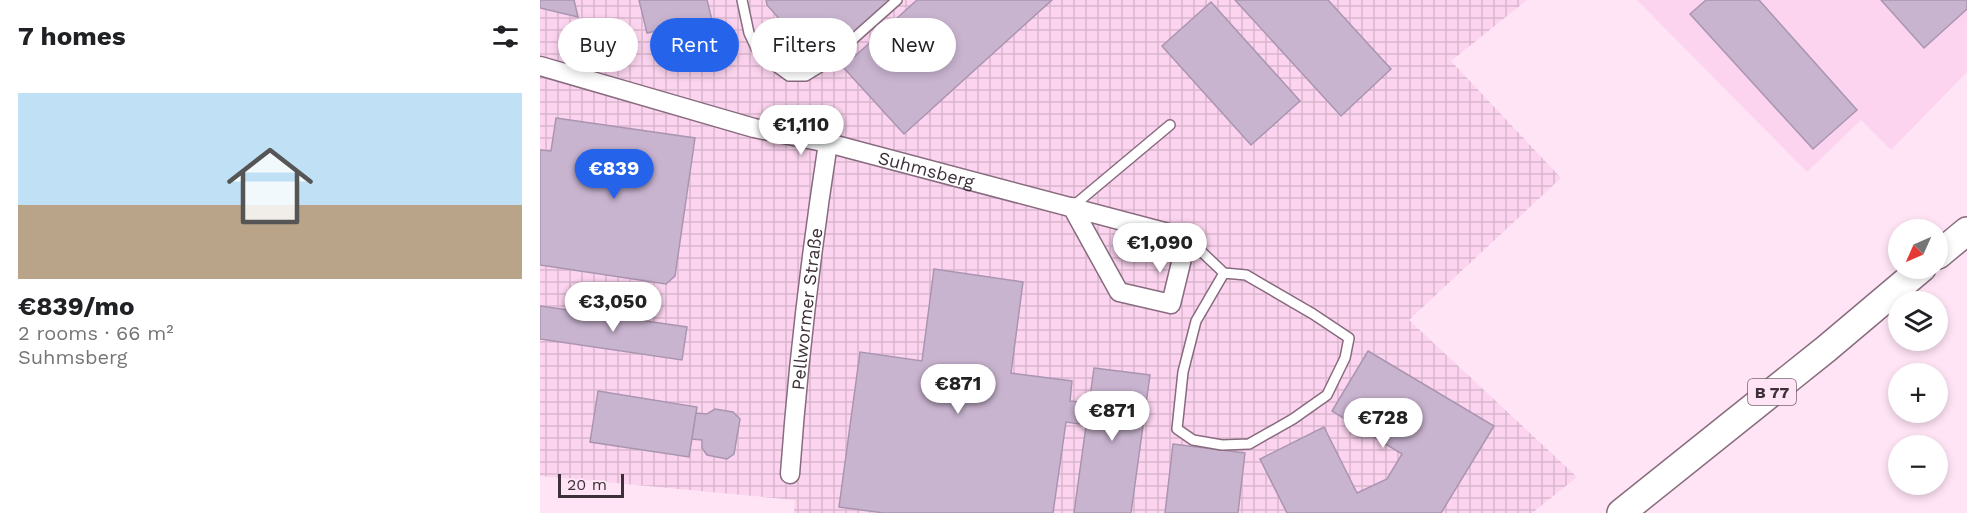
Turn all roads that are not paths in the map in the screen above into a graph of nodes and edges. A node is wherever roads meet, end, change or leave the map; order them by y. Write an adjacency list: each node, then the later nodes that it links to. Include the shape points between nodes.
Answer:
1 (742, 0): 2 (lane, via 756,48 789,76 806,76 824,65)
2 (897, 0)
3 (540, 66): 5 (street, Suhmsberg, via 754,128)
4 (1170, 125): 6 (lane)
5 (828, 143): 6 (street, Suhmsberg); 12 (street, Pellwormer Straße, via 816,220)
6 (1072, 207): 8 (street, Suhmsberg); 8 (street, via 1119,292 1171,304)
7 (1967, 231): 9 (main road)
8 (1187, 238): 10 (lane)
9 (1948, 247)
10 (1224, 273): 10 (lane, via 1196,321 1177,429 1193,440 1249,444 1327,395 1345,358 1349,338 1246,275)
11 (1909, 279): 13 (main road, B 77)
12 (790, 474)
13 (1621, 513)

